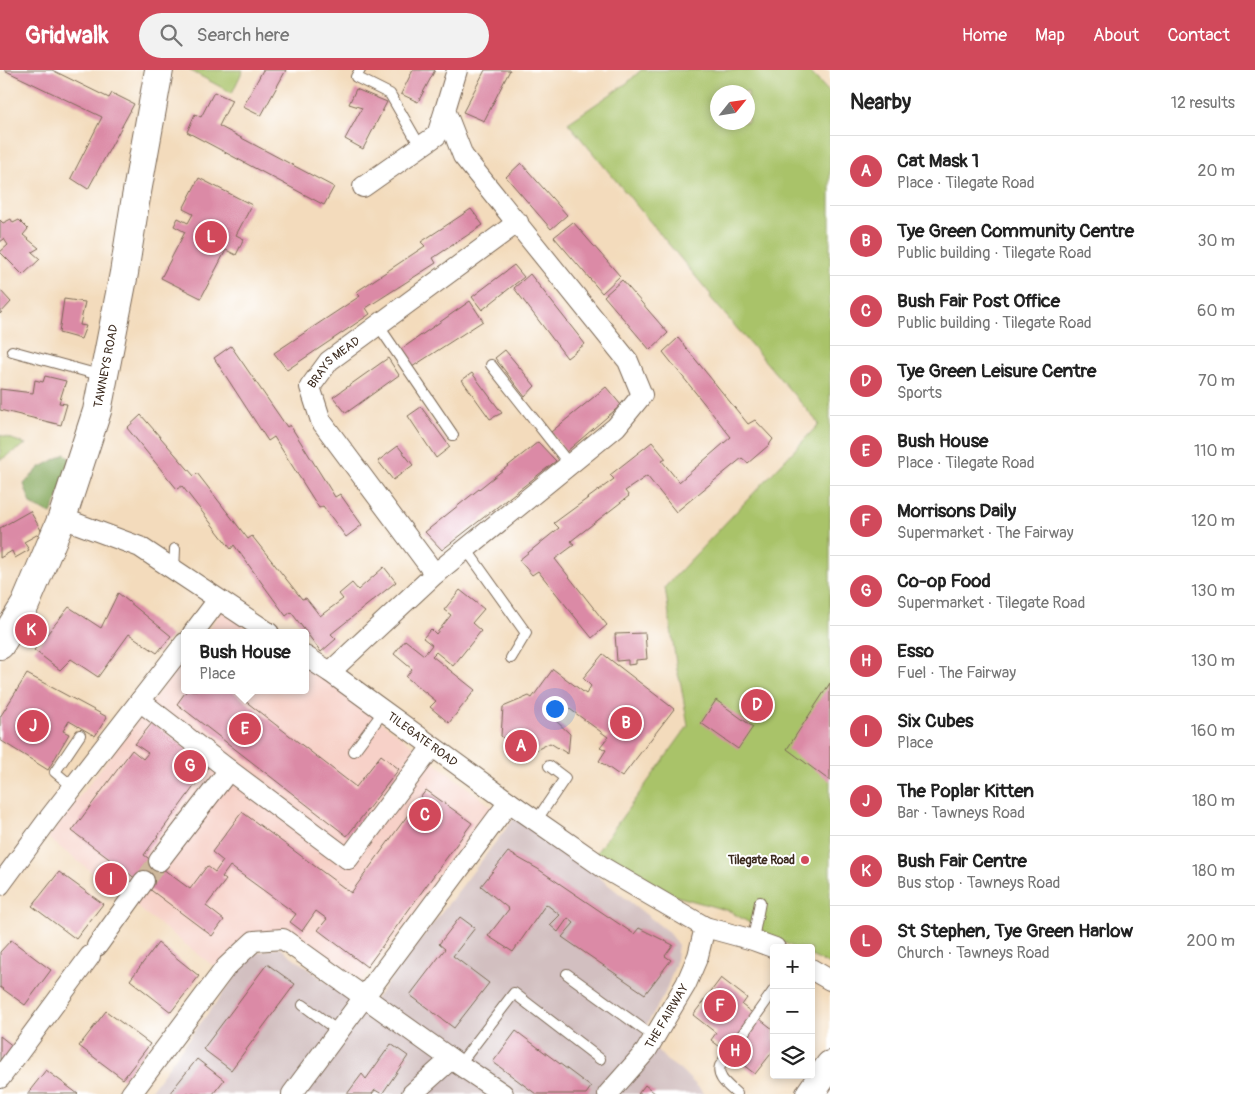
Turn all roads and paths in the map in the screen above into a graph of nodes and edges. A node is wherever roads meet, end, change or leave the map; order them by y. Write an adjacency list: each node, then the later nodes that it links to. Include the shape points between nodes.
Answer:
1 (159, 70): 11 (street, TAWNEYS ROAD)
2 (360, 70): 5 (lane, via 356,77 390,94)
3 (457, 70): 4 (street)
4 (445, 110): 5 (street, via 437,135); 7 (street, via 463,156)
5 (420, 146): 6 (street)
6 (362, 186)
7 (518, 222): 8 (street, BRAYS MEAD); 13 (street, via 628,361 642,395 616,428)
8 (378, 325): 12 (lane); 18 (street, BRAYS MEAD, via 329,361 310,387 321,421)
9 (12, 351): 11 (lane)
10 (491, 365): 13 (lane)
11 (104, 376): 14 (street, TAWNEYS ROAD)
12 (453, 435)
13 (570, 465): 16 (street)
14 (62, 518): 17 (street, via 140,547); 22 (street, TAWNEYS ROAD, via 24,604)
15 (175, 549): 17 (lane)
16 (466, 549): 18 (street); 24 (lane, via 526,633)
17 (174, 570): 19 (street)
18 (435, 574): 26 (street)
19 (218, 600): 20 (street); 21 (street)
20 (196, 629)
21 (263, 629)
22 (0, 645)
23 (181, 648): 27 (street)
24 (511, 658)
25 (309, 659): 26 (street, TILEGATE ROAD)
26 (330, 672): 28 (street, TILEGATE ROAD)
27 (140, 701): 33 (street); 34 (street)
28 (383, 712): 30 (street, TILEGATE ROAD); 31 (lane)
29 (80, 735): 34 (lane, via 55,772)
30 (432, 747): 33 (street, via 348,859); 35 (street, TILEGATE ROAD)
31 (354, 751)
32 (549, 766): 36 (lane, via 565,778)
33 (229, 770): 37 (street)
34 (74, 787): 39 (street, via 39,821)
35 (509, 802): 36 (street, TILEGATE ROAD); 48 (street)
36 (536, 821): 41 (street, TILEGATE ROAD, via 604,868)
37 (159, 861)
38 (144, 881): 55 (street)
39 (0, 885)
40 (760, 902): 42 (lane)
41 (705, 927): 42 (street, TILEGATE ROAD); 51 (street, THE FAIRWAY, via 698,956 686,984)
42 (753, 939): 43 (street, TILEGATE ROAD)
43 (770, 946)
44 (815, 971): 46 (street)
45 (567, 974): 51 (lane)
46 (830, 980)
47 (770, 996): 61 (lane, via 720,1066 721,1078)
48 (364, 997): 50 (street); 53 (street); 56 (street, via 282,939 254,941 226,967)
49 (302, 1005): 50 (lane)
50 (338, 1032): 57 (street)
51 (654, 1037): 60 (street, THE FAIRWAY, via 646,1051)
52 (600, 1059): 53 (lane, via 514,993)
53 (455, 1062): 58 (street); 59 (street)
54 (830, 1065): 62 (street)
55 (0, 1078)
56 (131, 1094)
57 (292, 1094)
58 (412, 1094)
59 (503, 1094)
60 (608, 1094)
61 (737, 1094)
62 (810, 1094)

